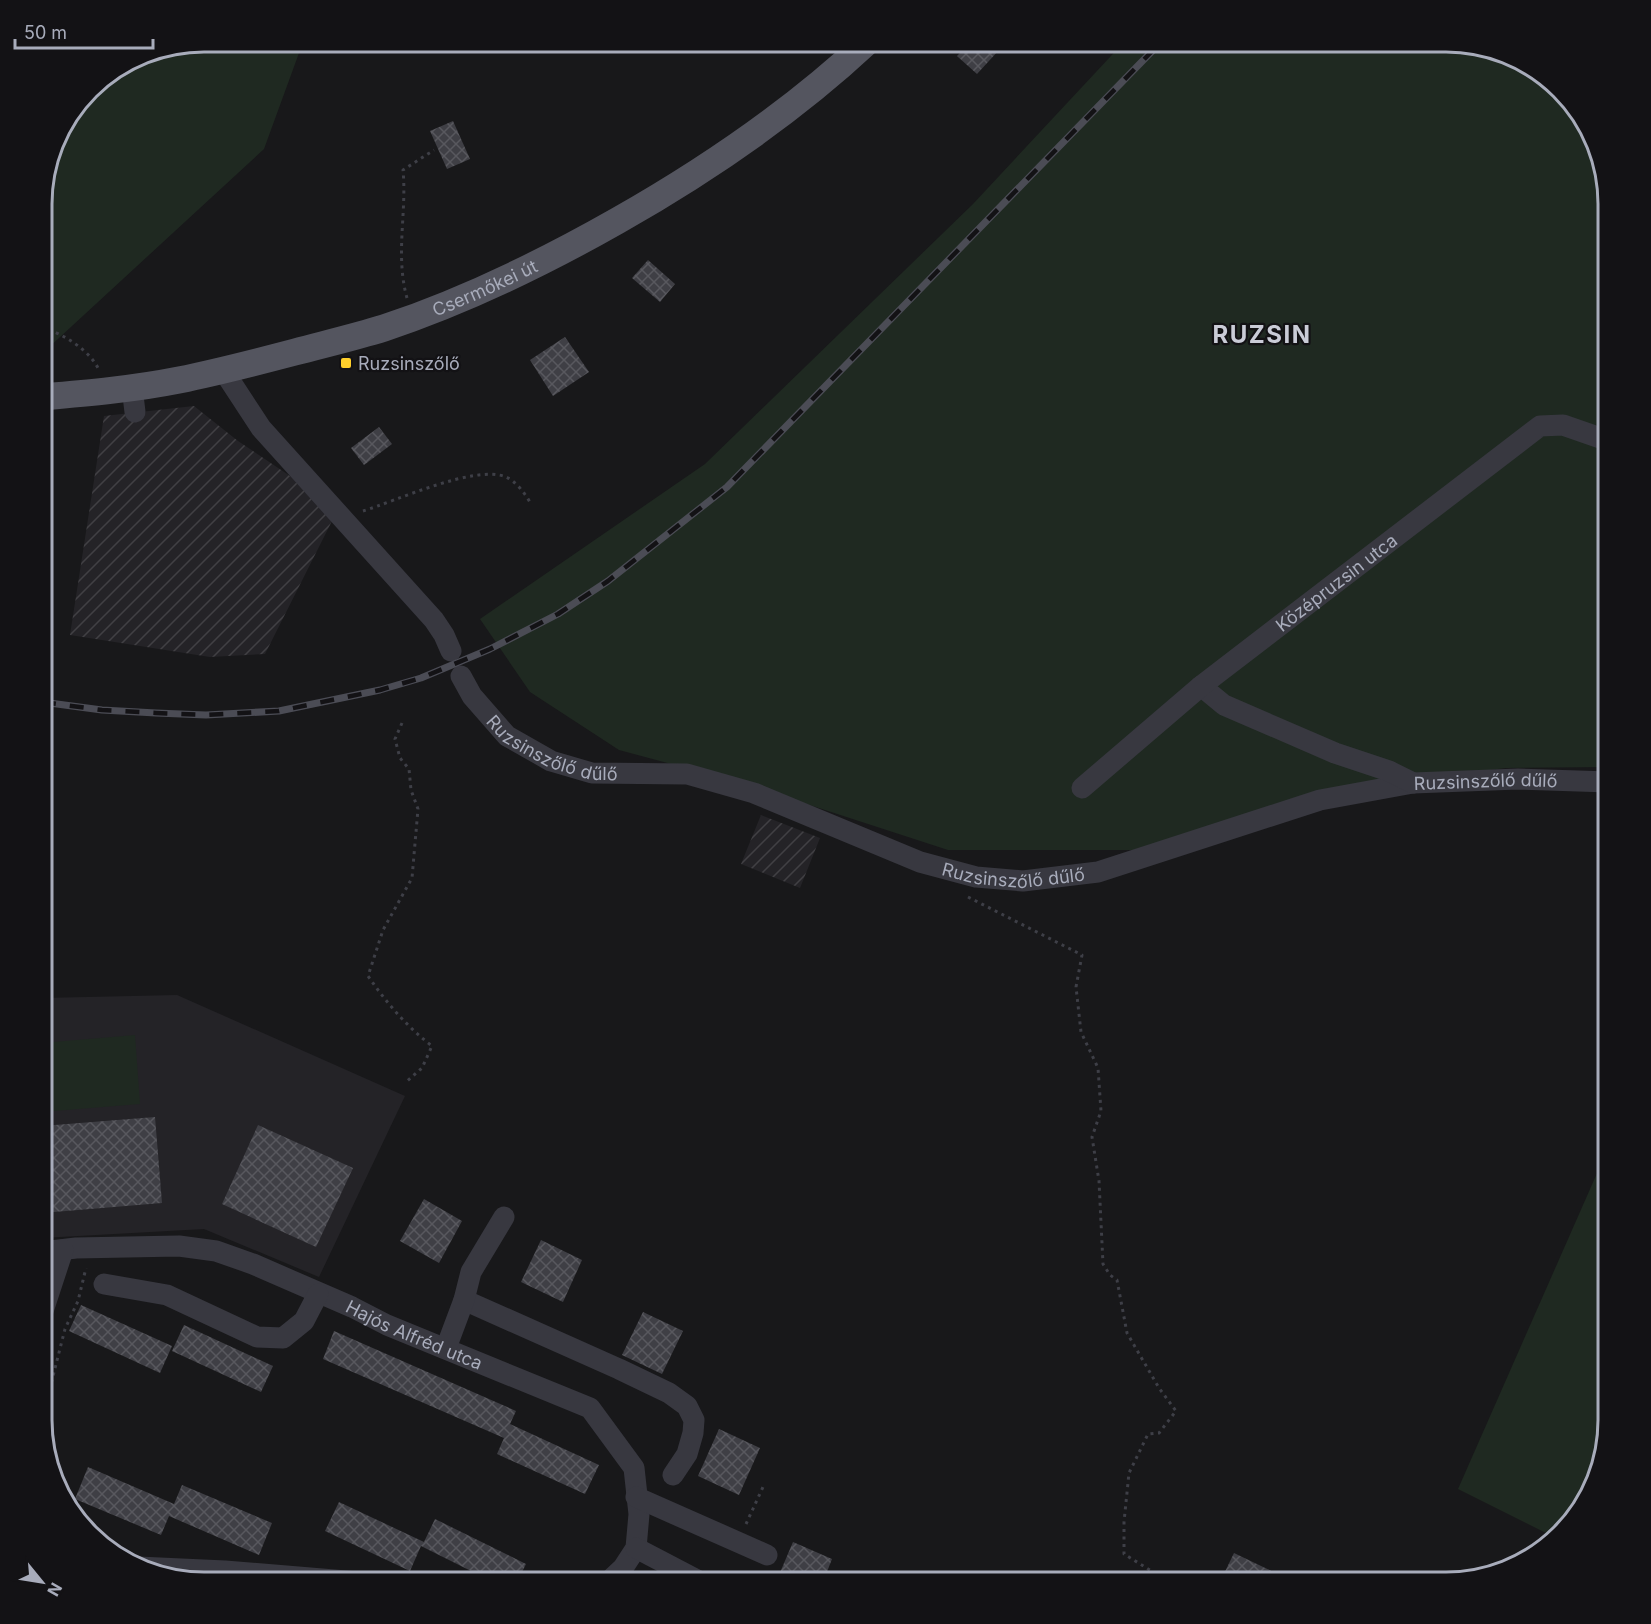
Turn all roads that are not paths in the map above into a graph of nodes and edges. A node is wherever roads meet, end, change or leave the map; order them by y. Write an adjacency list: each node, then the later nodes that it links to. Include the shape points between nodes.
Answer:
1 (856, 53): 2 (main road, Csermőkei út, via 764,128 682,184 577,244 412,318)
2 (223, 370): 3 (main road, Csermőkei út, via 126,397); 5 (street, via 261,428 435,620)
3 (53, 397)
4 (1598, 437): 7 (street, Középruzsin utca, via 1563,425 1540,426)
5 (451, 651)
6 (461, 676): 9 (street, Ruzsinszőlő dűlő, via 472,696 507,736 551,761 592,773 687,774 754,793 921,862 976,877 1023,881 1098,873 1320,800)
7 (1201, 686): 9 (street, via 1224,705); 10 (street, Középruzsin utca)
8 (1598, 782): 9 (street, Ruzsinszőlő dűlő, via 1518,779)
9 (1413, 783)
10 (1082, 788)
11 (504, 1218): 15 (street, via 471,1272)
12 (52, 1251): 14 (street, Hajós Alfréd utca, via 179,1246 216,1251)
13 (105, 1284): 14 (street, via 167,1295 256,1337 283,1338 304,1321)
14 (318, 1294): 16 (street, Hajós Alfréd utca)
15 (464, 1300): 16 (street); 17 (street, via 619,1369 687,1406 694,1420 693,1433 687,1454)
16 (446, 1348): 18 (street, Hajós Alfréd utca, via 590,1408 634,1468)
17 (673, 1475)
18 (636, 1497): 19 (street, Hajós Alfréd utca); 20 (street)
19 (636, 1548): 23 (street); 24 (street)
20 (767, 1555)
21 (174, 1569): 22 (street)
22 (237, 1572)
23 (619, 1572)
24 (681, 1572)

